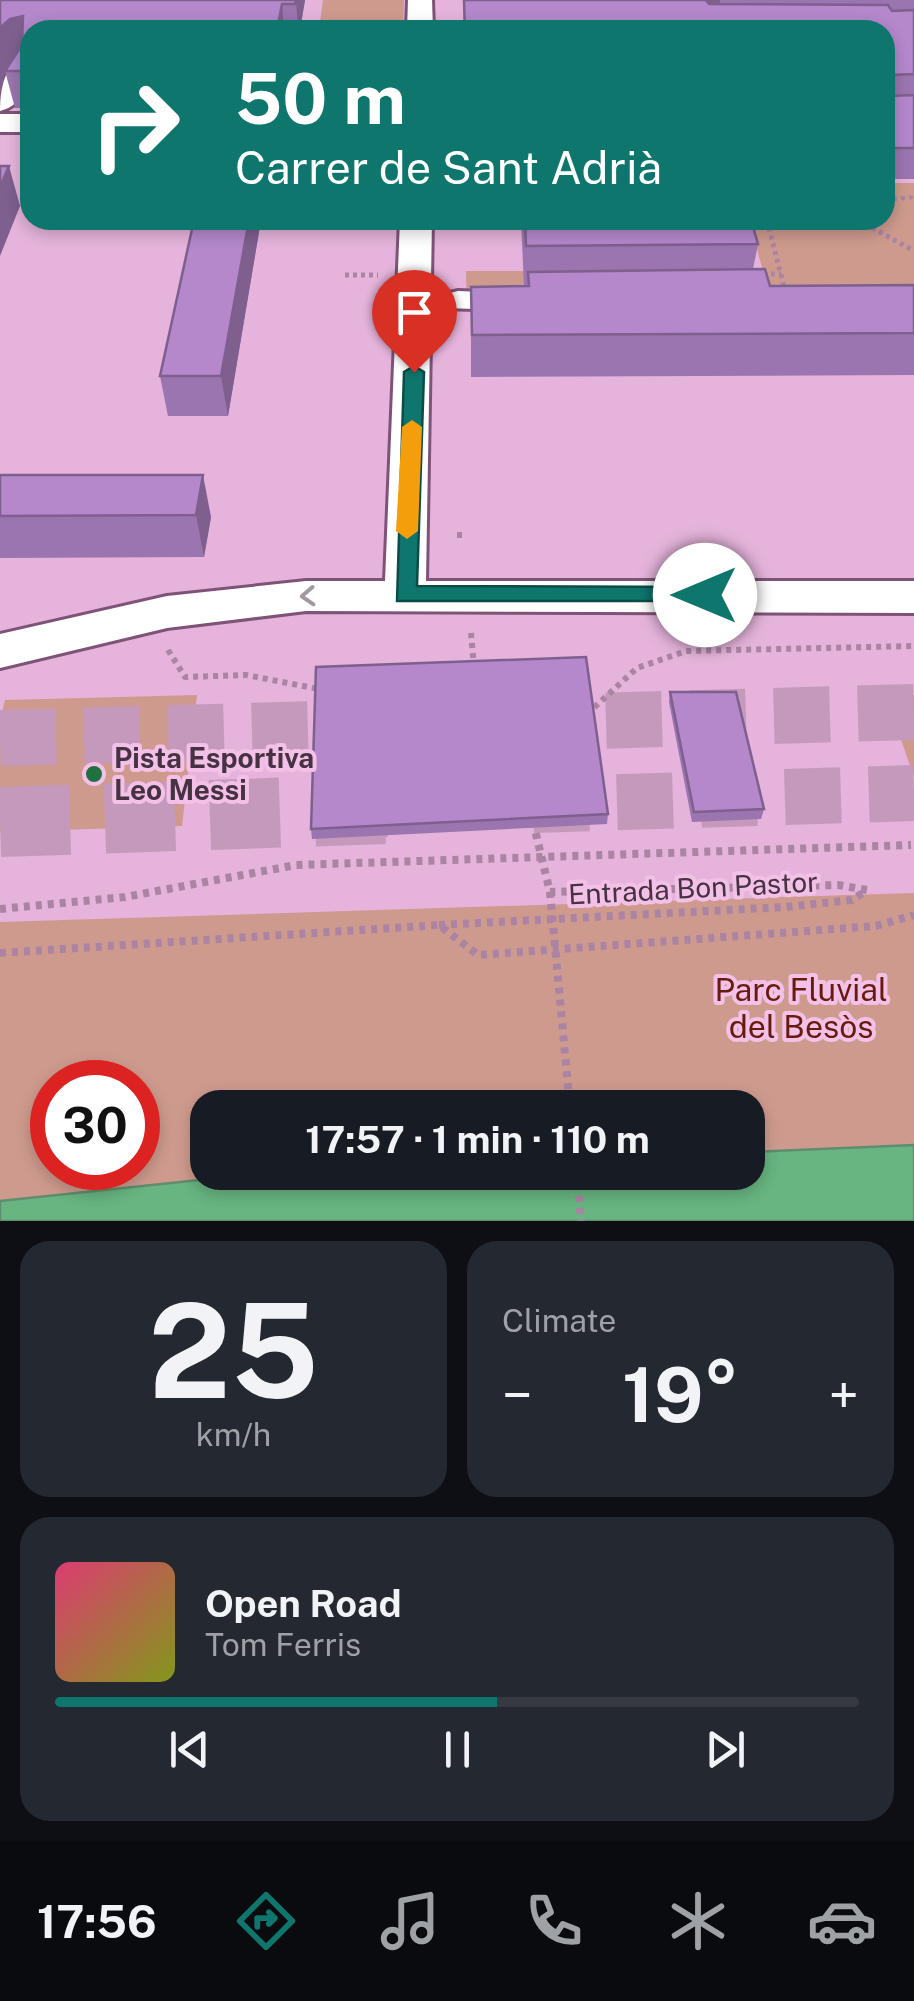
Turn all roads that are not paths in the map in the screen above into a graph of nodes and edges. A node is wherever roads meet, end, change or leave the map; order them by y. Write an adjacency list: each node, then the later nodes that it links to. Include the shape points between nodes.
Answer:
1 (20, 77): 2 (street)
2 (0, 104)
3 (416, 230): 6 (street)
4 (558, 300): 5 (street)
5 (458, 301)
6 (405, 595): 7 (street); 8 (street, one-way to 8, via 306,596 167,612)
7 (914, 597)
8 (0, 651)

